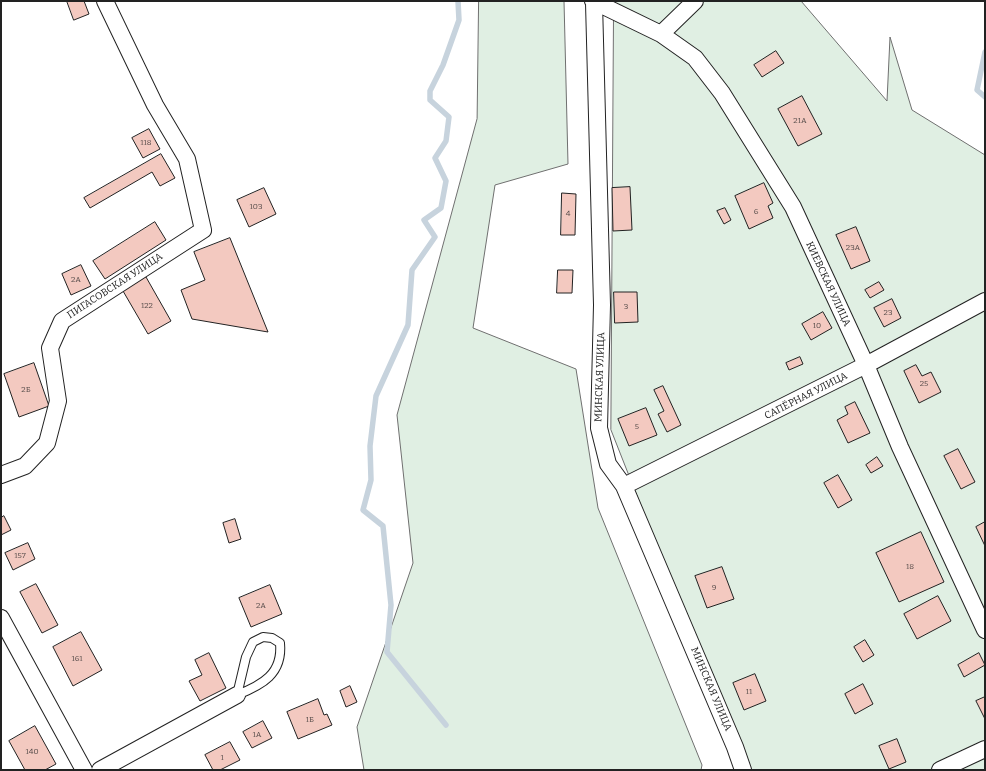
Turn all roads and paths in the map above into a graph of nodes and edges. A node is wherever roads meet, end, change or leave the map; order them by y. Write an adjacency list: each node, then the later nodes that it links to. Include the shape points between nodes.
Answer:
1 (105, 1): 7 (street, ПИГАСОВСКАЯ УЛИЦА, via 155,105 187,159 202,230 62,321 50,348 58,401 47,443 24,466)
2 (695, 1): 4 (street)
3 (594, 2): 4 (street, КИЕВСКАЯ УЛИЦА); 8 (street, МИНСКАЯ УЛИЦА, via 602,305 599,428 608,464)
4 (661, 34): 6 (street, КИЕВСКАЯ УЛИЦА, via 695,58 722,93 793,207)
5 (985, 301): 6 (street, САПЁРНАЯ УЛИЦА)
6 (866, 365): 8 (street, САПЁРНАЯ УЛИЦА); 10 (street, КИЕВСКАЯ УЛИЦА, via 900,447)
7 (1, 475)
8 (624, 486): 15 (street, МИНСКАЯ УЛИЦА)
9 (1, 618): 13 (street)
10 (985, 630)
11 (237, 695): 11 (lane, via 240,675 253,642 263,637 272,638 280,643 281,655 273,674 260,686); 14 (street)
12 (985, 749): 16 (street)
13 (84, 770)
14 (100, 770)
15 (743, 770)
16 (940, 770)

